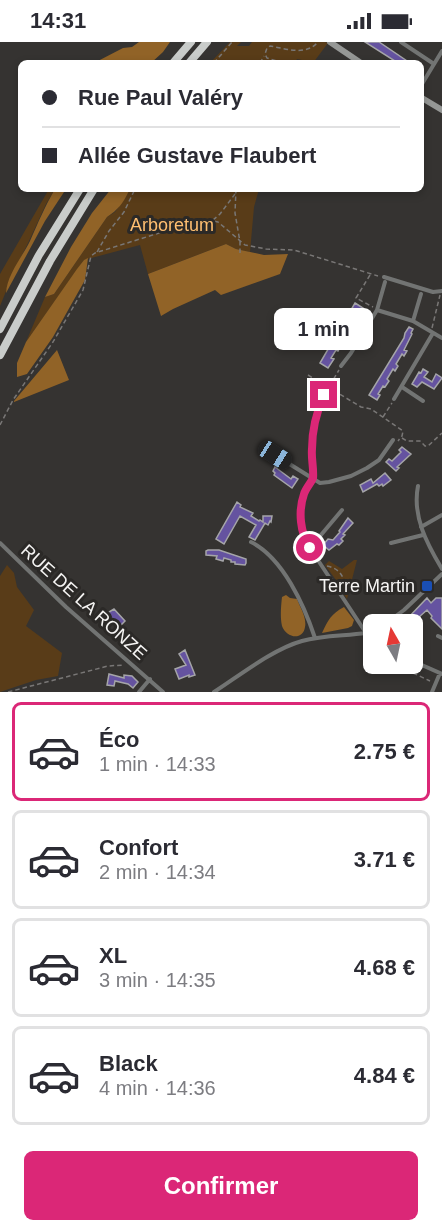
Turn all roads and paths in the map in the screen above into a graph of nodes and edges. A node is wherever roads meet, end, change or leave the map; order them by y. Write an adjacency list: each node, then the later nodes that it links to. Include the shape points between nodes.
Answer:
1 (191, 42): 11 (highway)
2 (207, 42): 12 (highway)
3 (232, 42): 13 (path)
4 (268, 42): 8 (path)
5 (318, 42): 8 (path, via 301,51)
6 (330, 42): 16 (street)
7 (401, 42): 17 (street)
8 (270, 46): 10 (path)
9 (442, 51): 17 (street)
10 (265, 54): 14 (path); 15 (path)
11 (176, 60)
12 (192, 60)
13 (217, 60)
14 (262, 60)
15 (273, 60)
16 (357, 60)
17 (434, 64): 18 (street)
18 (424, 81)
19 (424, 99): 20 (street)
20 (442, 110)
21 (78, 192): 36 (highway)
22 (92, 192): 39 (highway)
23 (134, 192): 28 (path)
24 (235, 192): 26 (path)
25 (236, 192): 27 (path)
26 (213, 220): 27 (path); 48 (path, via 91,256 83,290)
27 (240, 242): 29 (path); 30 (path, via 266,249 294,249)
28 (96, 253)
29 (240, 254)
30 (370, 274): 31 (path); 34 (path, via 356,298)
31 (384, 279): 32 (street); 34 (street)
32 (441, 291): 37 (path)
33 (422, 294): 35 (street)
34 (377, 310): 35 (street); 40 (street)
35 (413, 321): 37 (street)
36 (0, 329)
37 (432, 332): 38 (street); 43 (street)
38 (442, 338)
39 (0, 355)
40 (341, 366): 42 (path)
41 (309, 375): 42 (path)
42 (329, 387): 44 (path); 47 (path)
43 (402, 387): 45 (street); 46 (street)
44 (324, 395): 53 (street, via 313,427)
45 (394, 399): 47 (path)
46 (423, 400)
47 (383, 417): 50 (path, via 403,431)
48 (0, 425)
49 (442, 432): 50 (path, via 428,446)
50 (401, 437): 51 (path)
51 (393, 440): 53 (street, via 379,460 351,476 320,483)
52 (275, 455): 53 (street)
53 (313, 479): 62 (street, via 304,491 301,522)
54 (418, 486): 57 (street)
55 (342, 510): 62 (street)
56 (442, 514): 57 (street)
57 (421, 527): 58 (street)
58 (423, 535): 61 (street); 64 (street)
59 (251, 542): 70 (street, via 263,548 297,592)
60 (0, 543): 71 (street, RUE DE LA RONZE)
61 (391, 543)
62 (310, 548): 63 (street)
63 (322, 566): 66 (street); 66 (path, via 340,572 346,585)
64 (442, 569)
65 (442, 574): 67 (street)
66 (344, 600): 68 (street)
67 (399, 614)
68 (363, 630)
69 (363, 633): 70 (street)
70 (315, 638): 80 (street, via 272,655)
71 (131, 664): 75 (street, RUE DE LA RONZE); 77 (path, via 108,666)
72 (423, 666): 74 (street)
73 (415, 674): 76 (path)
74 (441, 674): 76 (street)
75 (150, 679): 78 (street, RUE DE LA RONZE); 79 (street, RUE DE LA RONZE)
76 (435, 684): 81 (street)
77 (8, 692)
78 (139, 692)
79 (164, 692)
80 (214, 692)
81 (432, 692)

